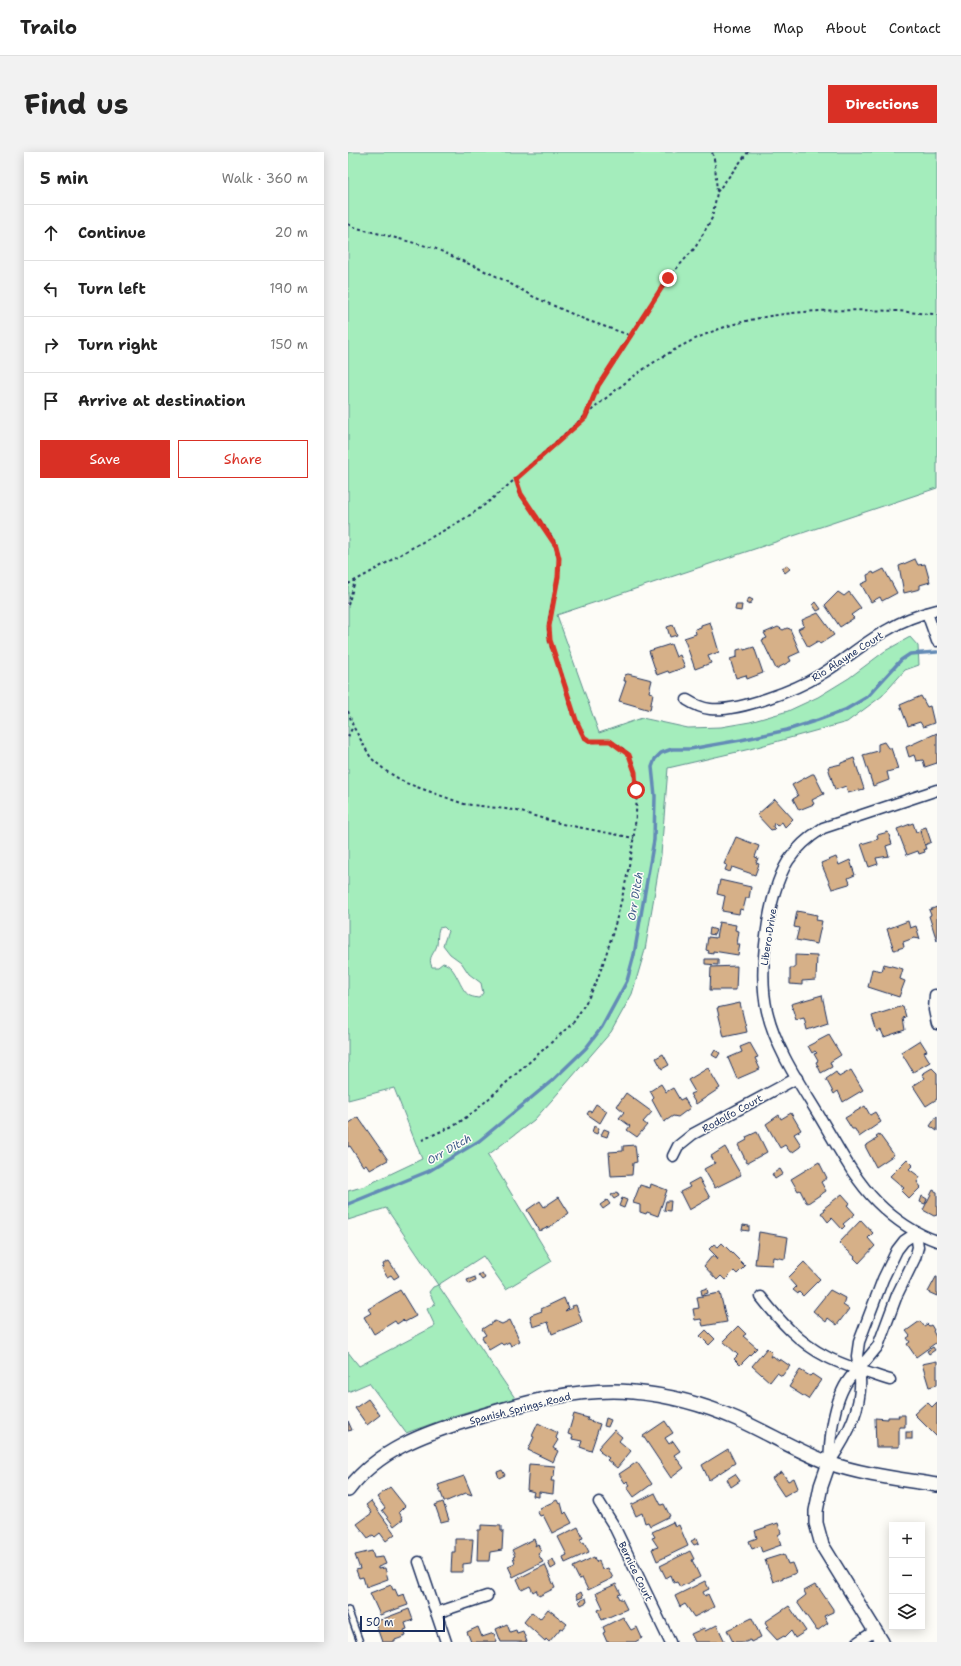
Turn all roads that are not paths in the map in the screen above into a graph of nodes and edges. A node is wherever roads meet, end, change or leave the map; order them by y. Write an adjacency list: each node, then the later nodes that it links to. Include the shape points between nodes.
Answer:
1 (932, 611): 2 (street); 3 (street, Rio Alayne Court, via 890,628 820,675 778,694 721,709 698,707)
2 (937, 641)
3 (687, 700)
4 (937, 790): 7 (street, Libero Drive, via 823,828 798,848 781,875 766,936 764,992 779,1047)
5 (935, 995): 6 (street, via 934,1010)
6 (937, 1024)
7 (797, 1078): 8 (street, Rodolfo Court, via 694,1134 678,1146); 9 (street, Libero Drive, via 866,1190)
8 (673, 1156)
9 (916, 1233): 10 (street, Libero Drive); 12 (street, via 918,1247 915,1258 897,1295 878,1346); 12 (street, via 904,1241 897,1250 881,1286 859,1342 857,1356)
10 (937, 1241)
11 (761, 1297): 12 (street, via 801,1340 826,1356)
12 (860, 1369): 13 (street); 14 (street, via 861,1394 848,1433); 14 (street, via 850,1376 842,1392 832,1424)
13 (890, 1380)
14 (829, 1463): 15 (street, Spanish Springs Road, via 853,1470); 16 (street, Spanish Springs Road, via 726,1414 651,1394 597,1392 518,1406 460,1422 423,1436 378,1459); 22 (street, via 818,1500 818,1534 830,1561)
15 (937, 1485)
16 (348, 1490)
17 (599, 1502): 25 (street, Bernice Court, via 614,1526)
18 (419, 1562): 21 (street)
19 (486, 1596): 21 (street)
20 (348, 1609): 23 (lane)
21 (436, 1613): 24 (street)
22 (878, 1637): 26 (street)
23 (360, 1642)
24 (446, 1642)
25 (670, 1642)
26 (858, 1642)

